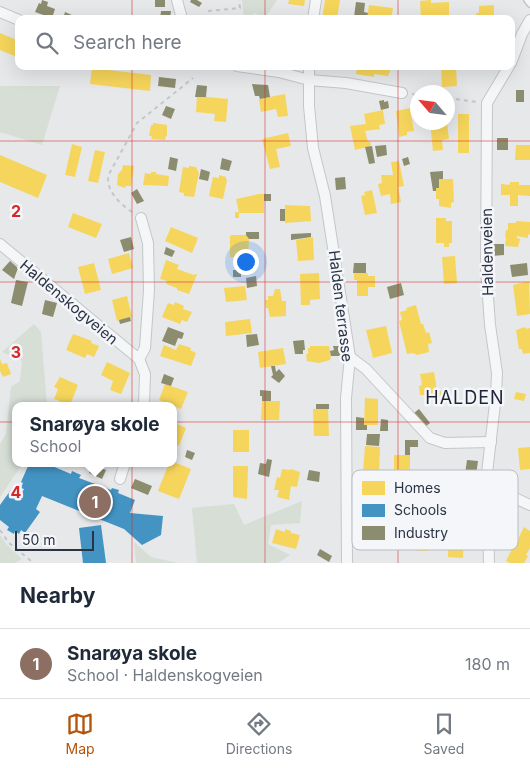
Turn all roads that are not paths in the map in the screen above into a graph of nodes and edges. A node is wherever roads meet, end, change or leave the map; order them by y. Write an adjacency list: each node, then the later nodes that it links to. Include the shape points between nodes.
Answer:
1 (177, 0): 6 (street)
2 (316, 0): 7 (street)
3 (527, 0): 4 (lane)
4 (530, 4)
5 (0, 12): 8 (street)
6 (181, 15)
7 (314, 15)
8 (15, 18)
9 (530, 20): 10 (street)
10 (515, 52)
11 (266, 70): 14 (street)
12 (309, 70): 14 (street, Halden terrasse)
13 (507, 70): 21 (street, Haldenveien, via 487,103 486,268 497,373)
14 (309, 80): 15 (street); 18 (street, Halden terrasse, via 313,148 325,196)
15 (402, 93)
16 (141, 218): 19 (street, via 148,243 149,290 146,348)
17 (0, 244): 19 (street, Haldenskogveien)
18 (350, 357): 21 (street, via 366,369 430,438 445,442); 28 (street, Halden terrasse, via 346,398)
19 (139, 359): 20 (street, via 146,374)
20 (144, 402)
21 (491, 442): 23 (street, Haldenveien)
22 (124, 467): 24 (street)
23 (488, 470)
24 (120, 478)
25 (518, 499): 26 (street)
26 (530, 505)
27 (488, 550): 29 (street, Haldenveien)
28 (347, 563)
29 (488, 563)

